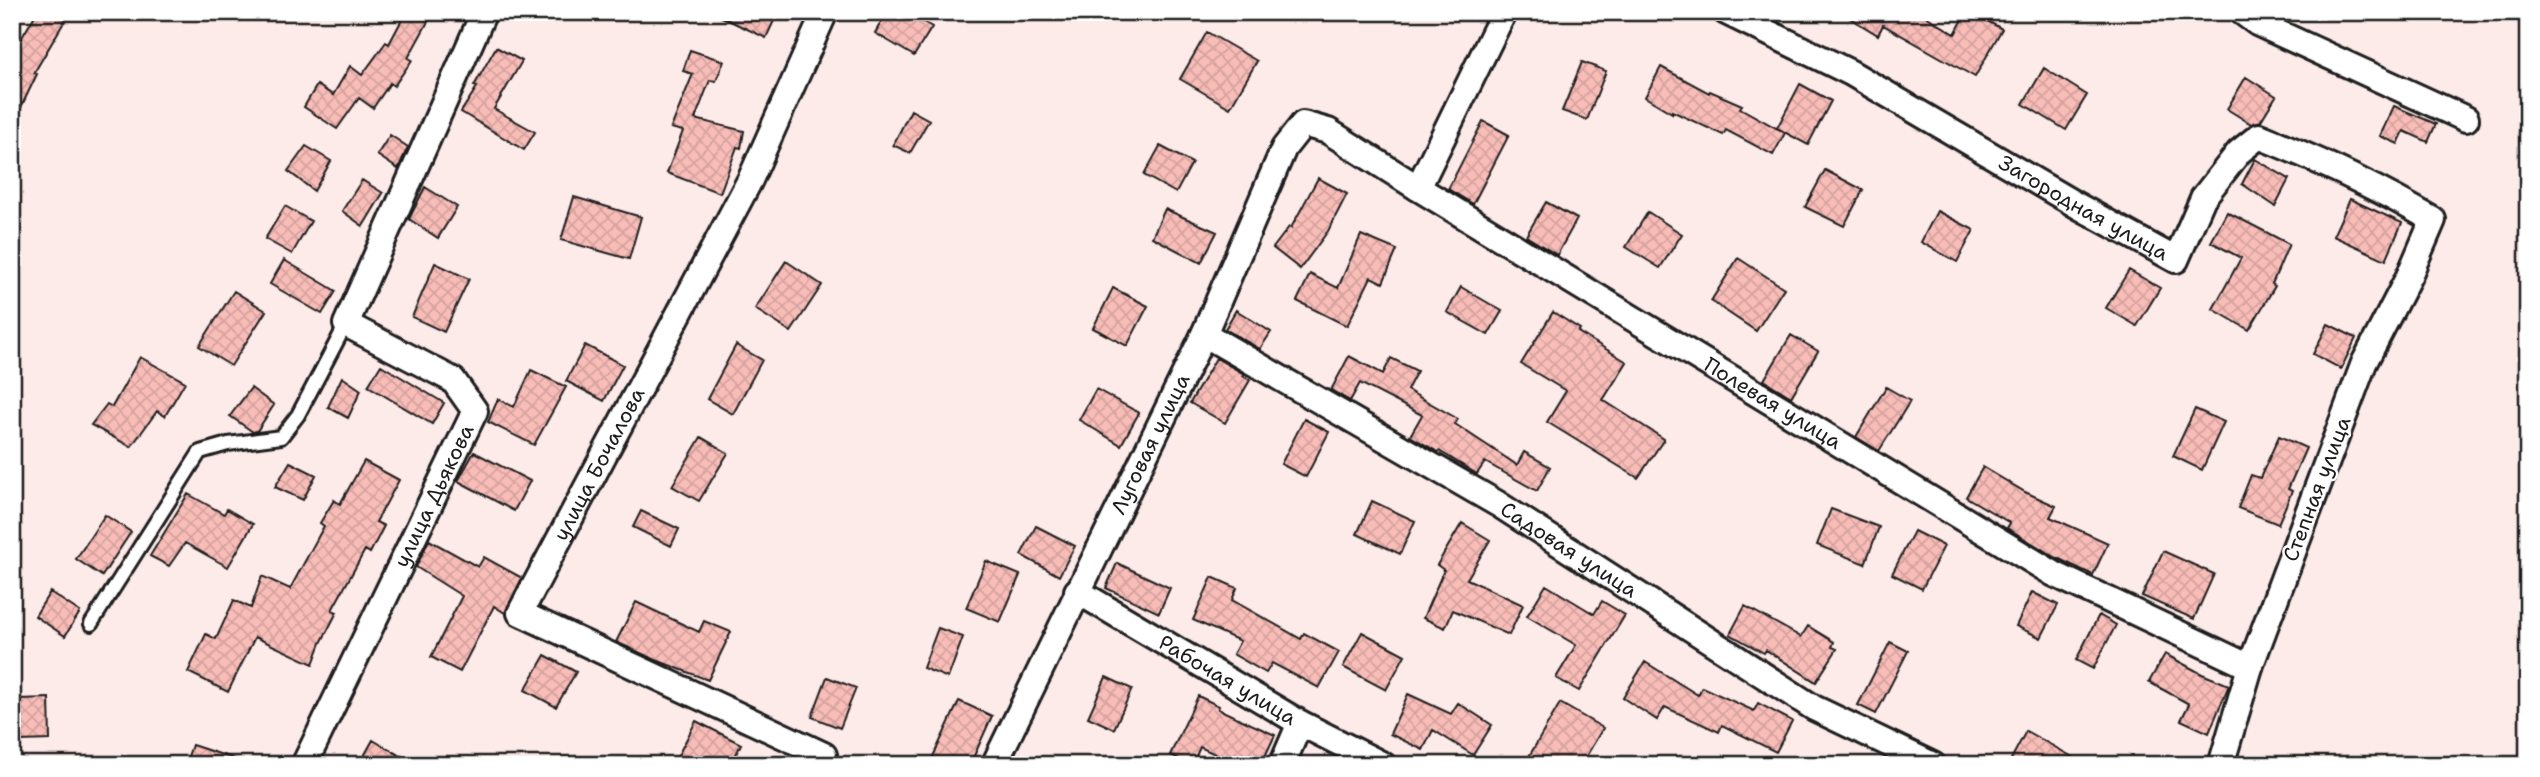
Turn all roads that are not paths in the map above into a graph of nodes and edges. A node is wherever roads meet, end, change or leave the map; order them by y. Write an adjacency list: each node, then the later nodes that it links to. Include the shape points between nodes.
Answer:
1 (484, 12): 10 (street)
2 (825, 12): 16 (street, улица Бочалова, via 750,180 520,613)
3 (1504, 12): 8 (street)
4 (1726, 12): 9 (street, Загородная улица, via 1850,73 2176,260 2203,198 2239,152 2259,136 2324,163)
5 (2242, 12): 6 (street)
6 (2466, 119)
7 (1303, 124): 8 (street, Полевая улица, via 1328,131); 11 (street, Луговая улица, via 1284,148)
8 (1418, 188): 14 (street, Полевая улица, via 2054,574)
9 (2433, 220): 14 (street, Степная улица, via 2364,363)
10 (346, 324): 13 (lane, via 298,415 281,437 200,452); 17 (street, улица Дьякова, via 453,380 475,411)
11 (1204, 334): 12 (street, Луговая улица); 21 (street, Садовая улица, via 1498,504 1814,708)
12 (1077, 591): 15 (street, Рабочая улица); 18 (street, Луговая улица)
13 (91, 624)
14 (2250, 667): 22 (street, Степная улица)
15 (1300, 723): 19 (street); 20 (street, Рабочая улица)
16 (824, 755)
17 (304, 765)
18 (994, 765)
19 (1282, 765)
20 (1383, 765)
21 (1933, 765)
22 (2221, 765)

